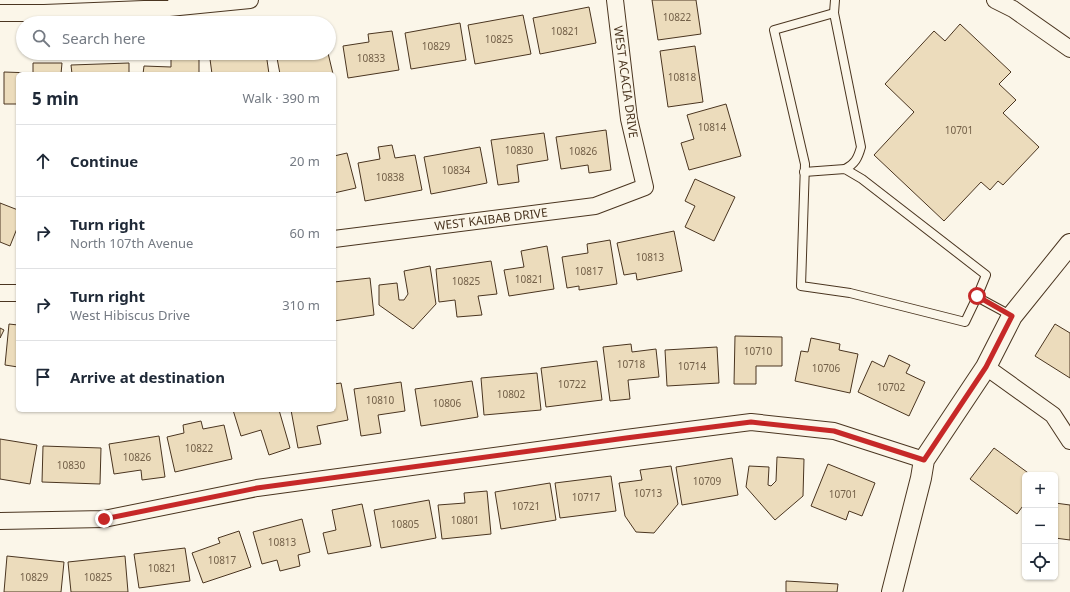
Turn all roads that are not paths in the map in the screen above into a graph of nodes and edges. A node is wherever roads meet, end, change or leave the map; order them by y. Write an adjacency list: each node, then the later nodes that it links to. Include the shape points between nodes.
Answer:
1 (250, 0): 5 (street, via 169,8 44,13)
2 (614, 0): 10 (street, WEST ACACIA DRIVE, via 629,119)
3 (835, 0): 6 (lane)
4 (995, 0): 7 (street, via 1013,9)
5 (0, 12)
6 (834, 12): 8 (lane, via 861,147 858,157); 9 (lane, via 774,30)
7 (1070, 50)
8 (845, 169): 9 (lane); 15 (lane, via 876,188 986,274)
9 (804, 172): 15 (lane, via 801,286 850,293 964,322)
10 (645, 187): 11 (street, WEST KAIBAB DRIVE, via 594,206)
11 (336, 239)
12 (1070, 244): 16 (street)
13 (16, 292): 14 (street)
14 (0, 293)
15 (977, 296): 16 (lane)
16 (1012, 316): 17 (street)
17 (986, 367): 18 (street, via 1053,415); 19 (street)
18 (1070, 441)
19 (924, 460): 20 (street, via 834,431 751,422 257,488 104,519); 21 (street)
20 (0, 521)
21 (892, 592)

